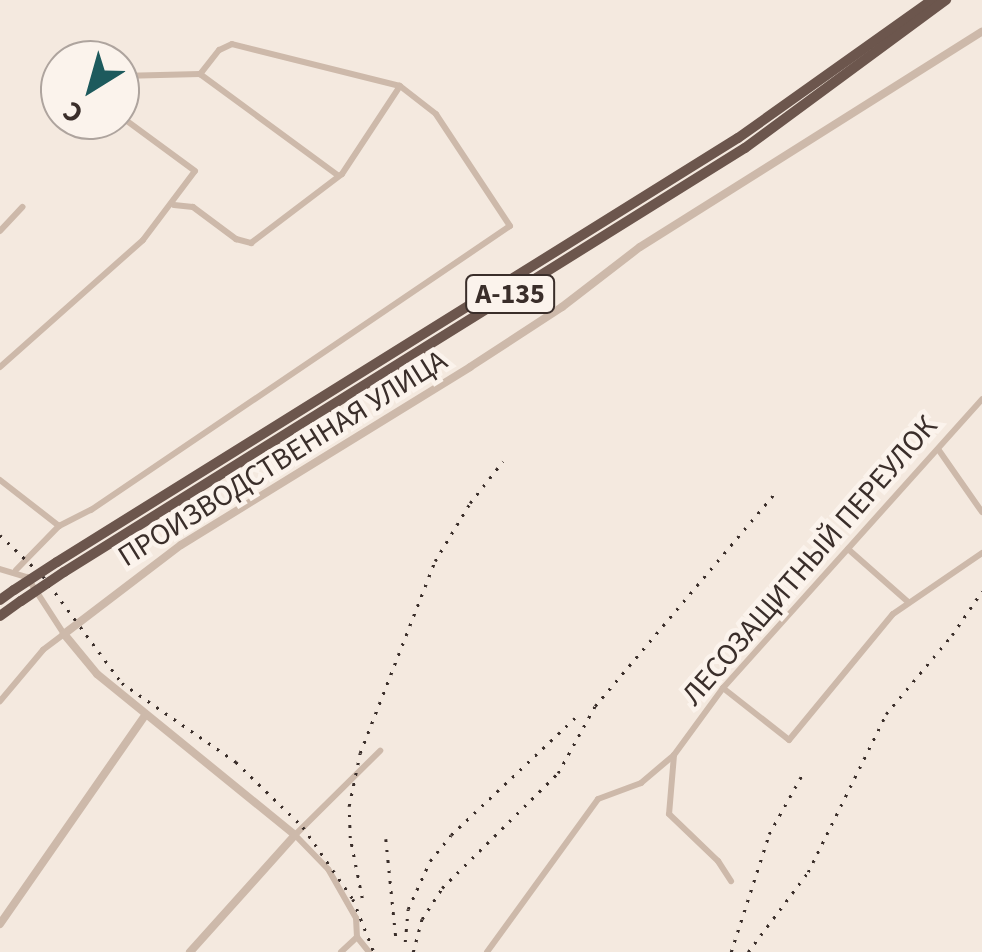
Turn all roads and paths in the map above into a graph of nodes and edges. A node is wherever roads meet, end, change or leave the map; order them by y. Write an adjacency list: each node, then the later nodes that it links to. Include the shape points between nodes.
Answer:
1 (932, 0): 22 (highway, А-135, bridge, via 738,138)
2 (946, 0): 24 (highway, А-135, bridge, via 744,148)
3 (982, 32): 25 (street, ПРОИЗВОДСТВЕННАЯ УЛИЦА, via 640,248 470,367 194,536)
4 (200, 74): 5 (street); 6 (street, via 232,44); 8 (street)
5 (140, 76)
6 (400, 86): 8 (street); 17 (street, via 436,114 510,226)
7 (140, 131): 9 (street, via 195,171)
8 (339, 176): 9 (street, via 251,242 236,239 192,207)
9 (174, 205): 12 (street)
10 (22, 207): 11 (street)
11 (0, 231)
12 (0, 367)
13 (980, 405): 14 (street, ЛЕСОЗАЩИТНЫЙ ПЕРЕУЛОК)
14 (938, 448): 16 (street); 18 (street, ЛЕСОЗАЩИТНЫЙ ПЕРЕУЛОК)
15 (0, 480): 17 (street)
16 (982, 512)
17 (59, 526): 21 (street)
18 (848, 549): 23 (street); 26 (street, ЛЕСОЗАЩИТНЫЙ ПЕРЕУЛОК)
19 (982, 553): 23 (street)
20 (0, 569): 21 (street)
21 (16, 570): 25 (street)
22 (0, 600)
23 (908, 601): 26 (street, via 789,740)
24 (0, 616)
25 (64, 634): 27 (street); 28 (street, via 85,664)
26 (723, 688): 30 (street, ЛЕСОЗАЩИТНЫЙ ПЕРЕУЛОК)
27 (0, 700)
28 (145, 715): 31 (street); 33 (street)
29 (380, 751): 31 (street)
30 (674, 754): 32 (street, via 669,814); 38 (street, ЛЕСОЗАЩИТНЫЙ ПЕРЕУЛОК, via 640,784 598,799)
31 (295, 835): 34 (street, via 328,869 347,900); 35 (street)
32 (731, 880)
33 (0, 924)
34 (357, 936): 36 (street); 37 (street)
35 (190, 952)
36 (341, 952)
37 (369, 952)
38 (487, 952)

